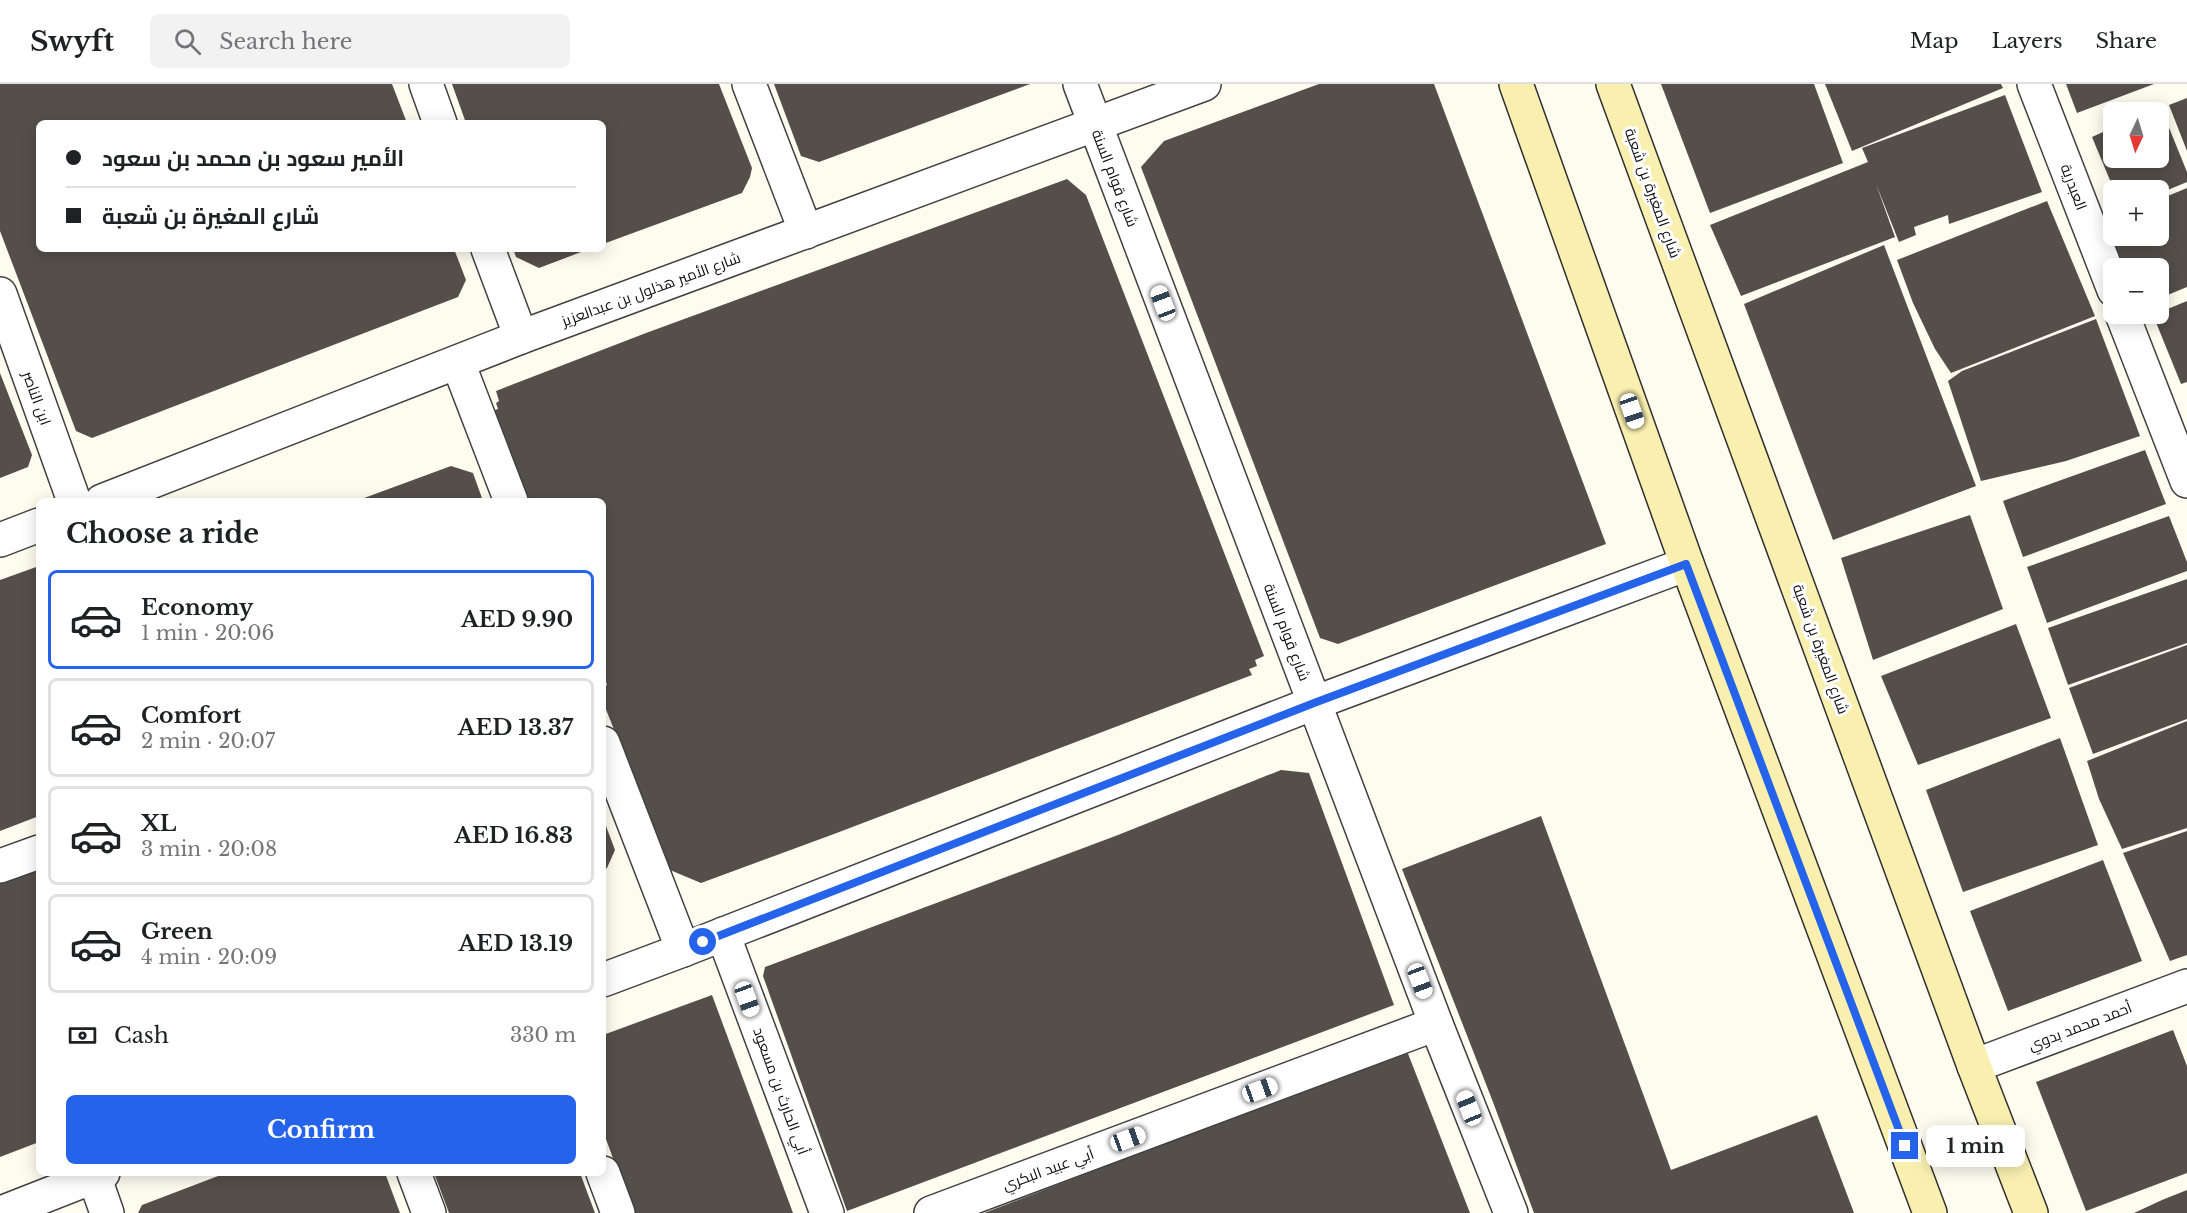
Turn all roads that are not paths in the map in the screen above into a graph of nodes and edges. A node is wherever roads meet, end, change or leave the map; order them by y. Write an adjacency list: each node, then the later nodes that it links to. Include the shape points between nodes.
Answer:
1 (426, 84): 8 (street)
2 (749, 84): 10 (street)
3 (1080, 84): 9 (street, شارع قوام السنة)
4 (1204, 84): 9 (street, شارع الأمير هذلول بن عبدالعزيز)
5 (1516, 84): 23 (street)
6 (1613, 84): 33 (street, شارع المغيرة بن شعبة)
7 (2034, 84): 12 (street, العبدرية)
8 (439, 120)
9 (1095, 125): 10 (street, شارع الأمير هذلول بن عبدالعزيز); 24 (street, شارع قوام السنة)
10 (806, 232): 15 (street, شارع الأمير هذلول بن عبدالعزيز)
11 (489, 252): 15 (street)
12 (2103, 262)
13 (0, 294): 18 (street, ابن الناصر)
14 (2126, 324): 17 (street)
15 (521, 337): 16 (street, شارع الأمير هذلول بن عبدالعزيز)
16 (458, 363): 19 (street, شارع الأمير هذلول بن عبدالعزيز); 20 (street)
17 (2187, 481)
18 (73, 498)
19 (110, 498)
20 (510, 498)
21 (36, 526): 22 (street)
22 (0, 540)
23 (1686, 564): 24 (street); 45 (street)
24 (1314, 703): 28 (street); 32 (street, شارع قوام السنة)
25 (606, 750): 29 (street)
26 (36, 853): 27 (street)
27 (0, 866)
28 (723, 934): 29 (street); 42 (street, أبي الحارث بن مسعود)
29 (682, 950): 30 (street)
30 (606, 979)
31 (2187, 986): 33 (street, أحمد محمد بدوي)
32 (1436, 1024): 43 (street, أبي عبيد البكري); 44 (street, شارع قوام السنة)
33 (1974, 1066): 46 (street, شارع المغيرة بن شعبة)
34 (95, 1176): 38 (street)
35 (98, 1176): 39 (street)
36 (415, 1176): 40 (street)
37 (604, 1176): 41 (street)
38 (1, 1213)
39 (107, 1213)
40 (429, 1213)
41 (618, 1213)
42 (827, 1213)
43 (931, 1213)
44 (1511, 1213)
45 (1930, 1213)
46 (2031, 1213)

